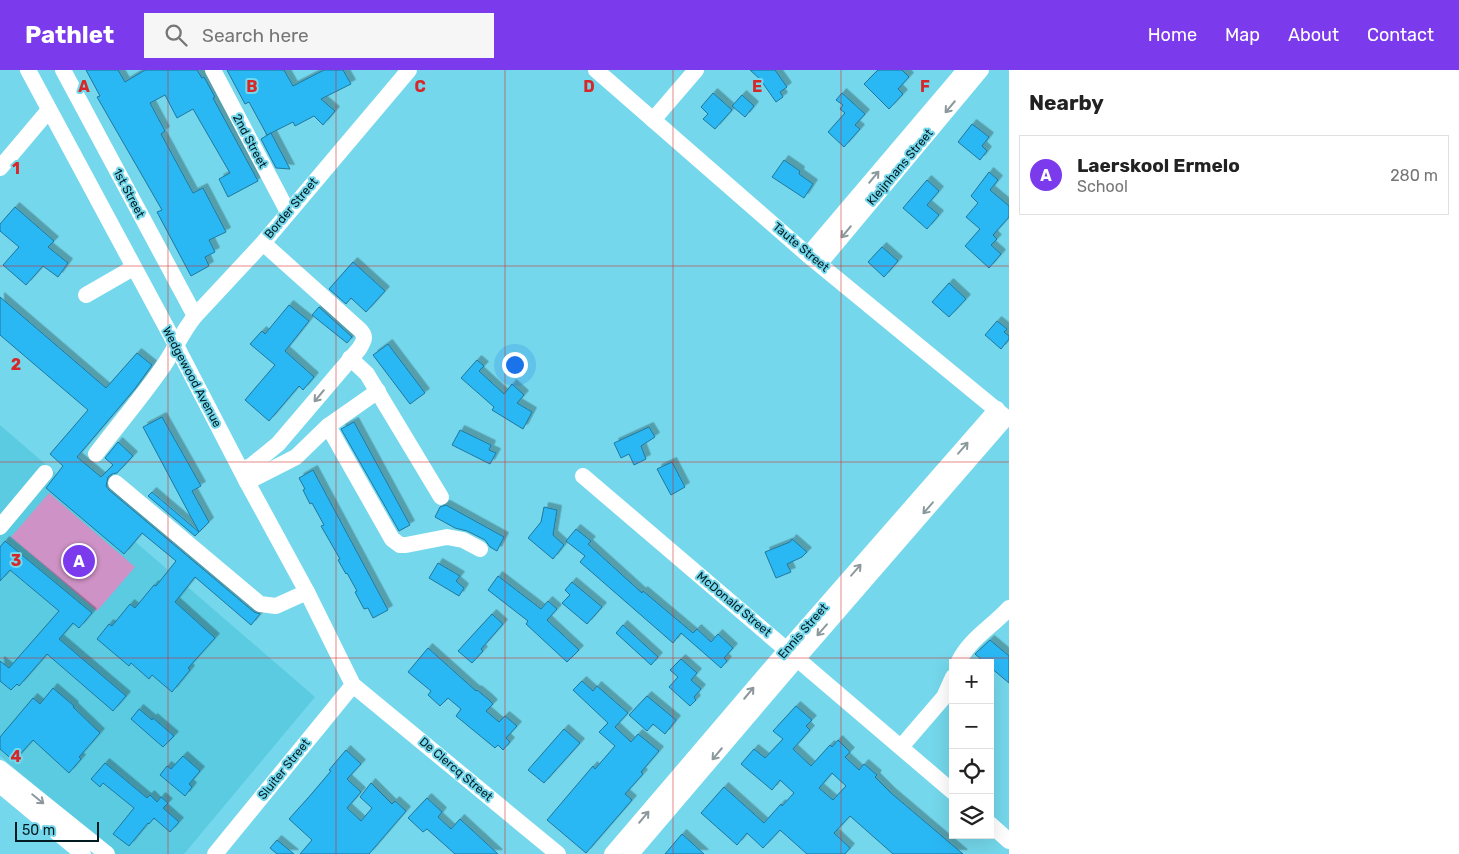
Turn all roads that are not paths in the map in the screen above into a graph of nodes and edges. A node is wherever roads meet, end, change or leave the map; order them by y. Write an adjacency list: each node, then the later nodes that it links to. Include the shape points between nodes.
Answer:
1 (28, 70): 9 (street, Wedgewood Avenue)
2 (63, 70): 17 (street, 1st Street)
3 (212, 70): 12 (street, 2nd Street)
4 (409, 70): 12 (street, Border Street)
5 (596, 70): 10 (street, Taute Street)
6 (696, 70): 10 (street)
7 (965, 70): 14 (street, Kleijnhans Street, one-way to 7)
8 (981, 70): 14 (street, Kleijnhans Street, one-way to 14)
9 (49, 110): 11 (street); 15 (street, Wedgewood Avenue)
10 (653, 120): 14 (street, Taute Street)
11 (0, 168)
12 (288, 212): 13 (street, Border Street)
13 (263, 243): 17 (street, Border Street); 19 (street, via 364,333 362,344)
14 (814, 259): 21 (street, Taute Street)
15 (133, 268): 16 (street); 18 (street, Wedgewood Avenue)
16 (86, 295)
17 (195, 316): 18 (street, Border Street, via 185,328)
18 (177, 347): 23 (street, Border Street); 25 (street, Wedgewood Avenue)
19 (350, 358): 20 (street, via 368,374); 25 (street, one-way to 25, via 278,444)
20 (378, 391): 22 (street); 28 (street)
21 (1004, 416): 33 (street, Ennis Street)
22 (328, 426): 25 (street, via 296,457); 30 (street, via 388,536 406,545 447,537 463,540)
23 (96, 454)
24 (45, 473): 29 (street)
25 (244, 476): 31 (street, Wedgewood Avenue)
26 (583, 476): 33 (street, McDonald Street)
27 (116, 483): 31 (street, via 260,604 276,606)
28 (441, 497)
29 (0, 527)
30 (480, 549)
31 (307, 592): 35 (street, Wedgewood Avenue)
32 (1009, 608): 34 (street, via 974,638)
33 (793, 654): 37 (street, McDonald Street); 47 (street, Ennis Street, one-way to 33); 48 (street, Ennis Street, one-way to 48)
34 (961, 659)
35 (354, 685): 45 (street, Sluiter Street); 46 (street, De Clercq Street)
36 (949, 689): 37 (street)
37 (902, 747): 40 (street, McDonald Street)
38 (0, 768): 44 (street, one-way to 44)
39 (0, 785): 43 (street)
40 (949, 788)
41 (994, 828): 42 (street)
42 (1009, 841)
43 (83, 854)
44 (107, 854)
45 (215, 854)
46 (558, 854)
47 (612, 854)
48 (632, 854)

